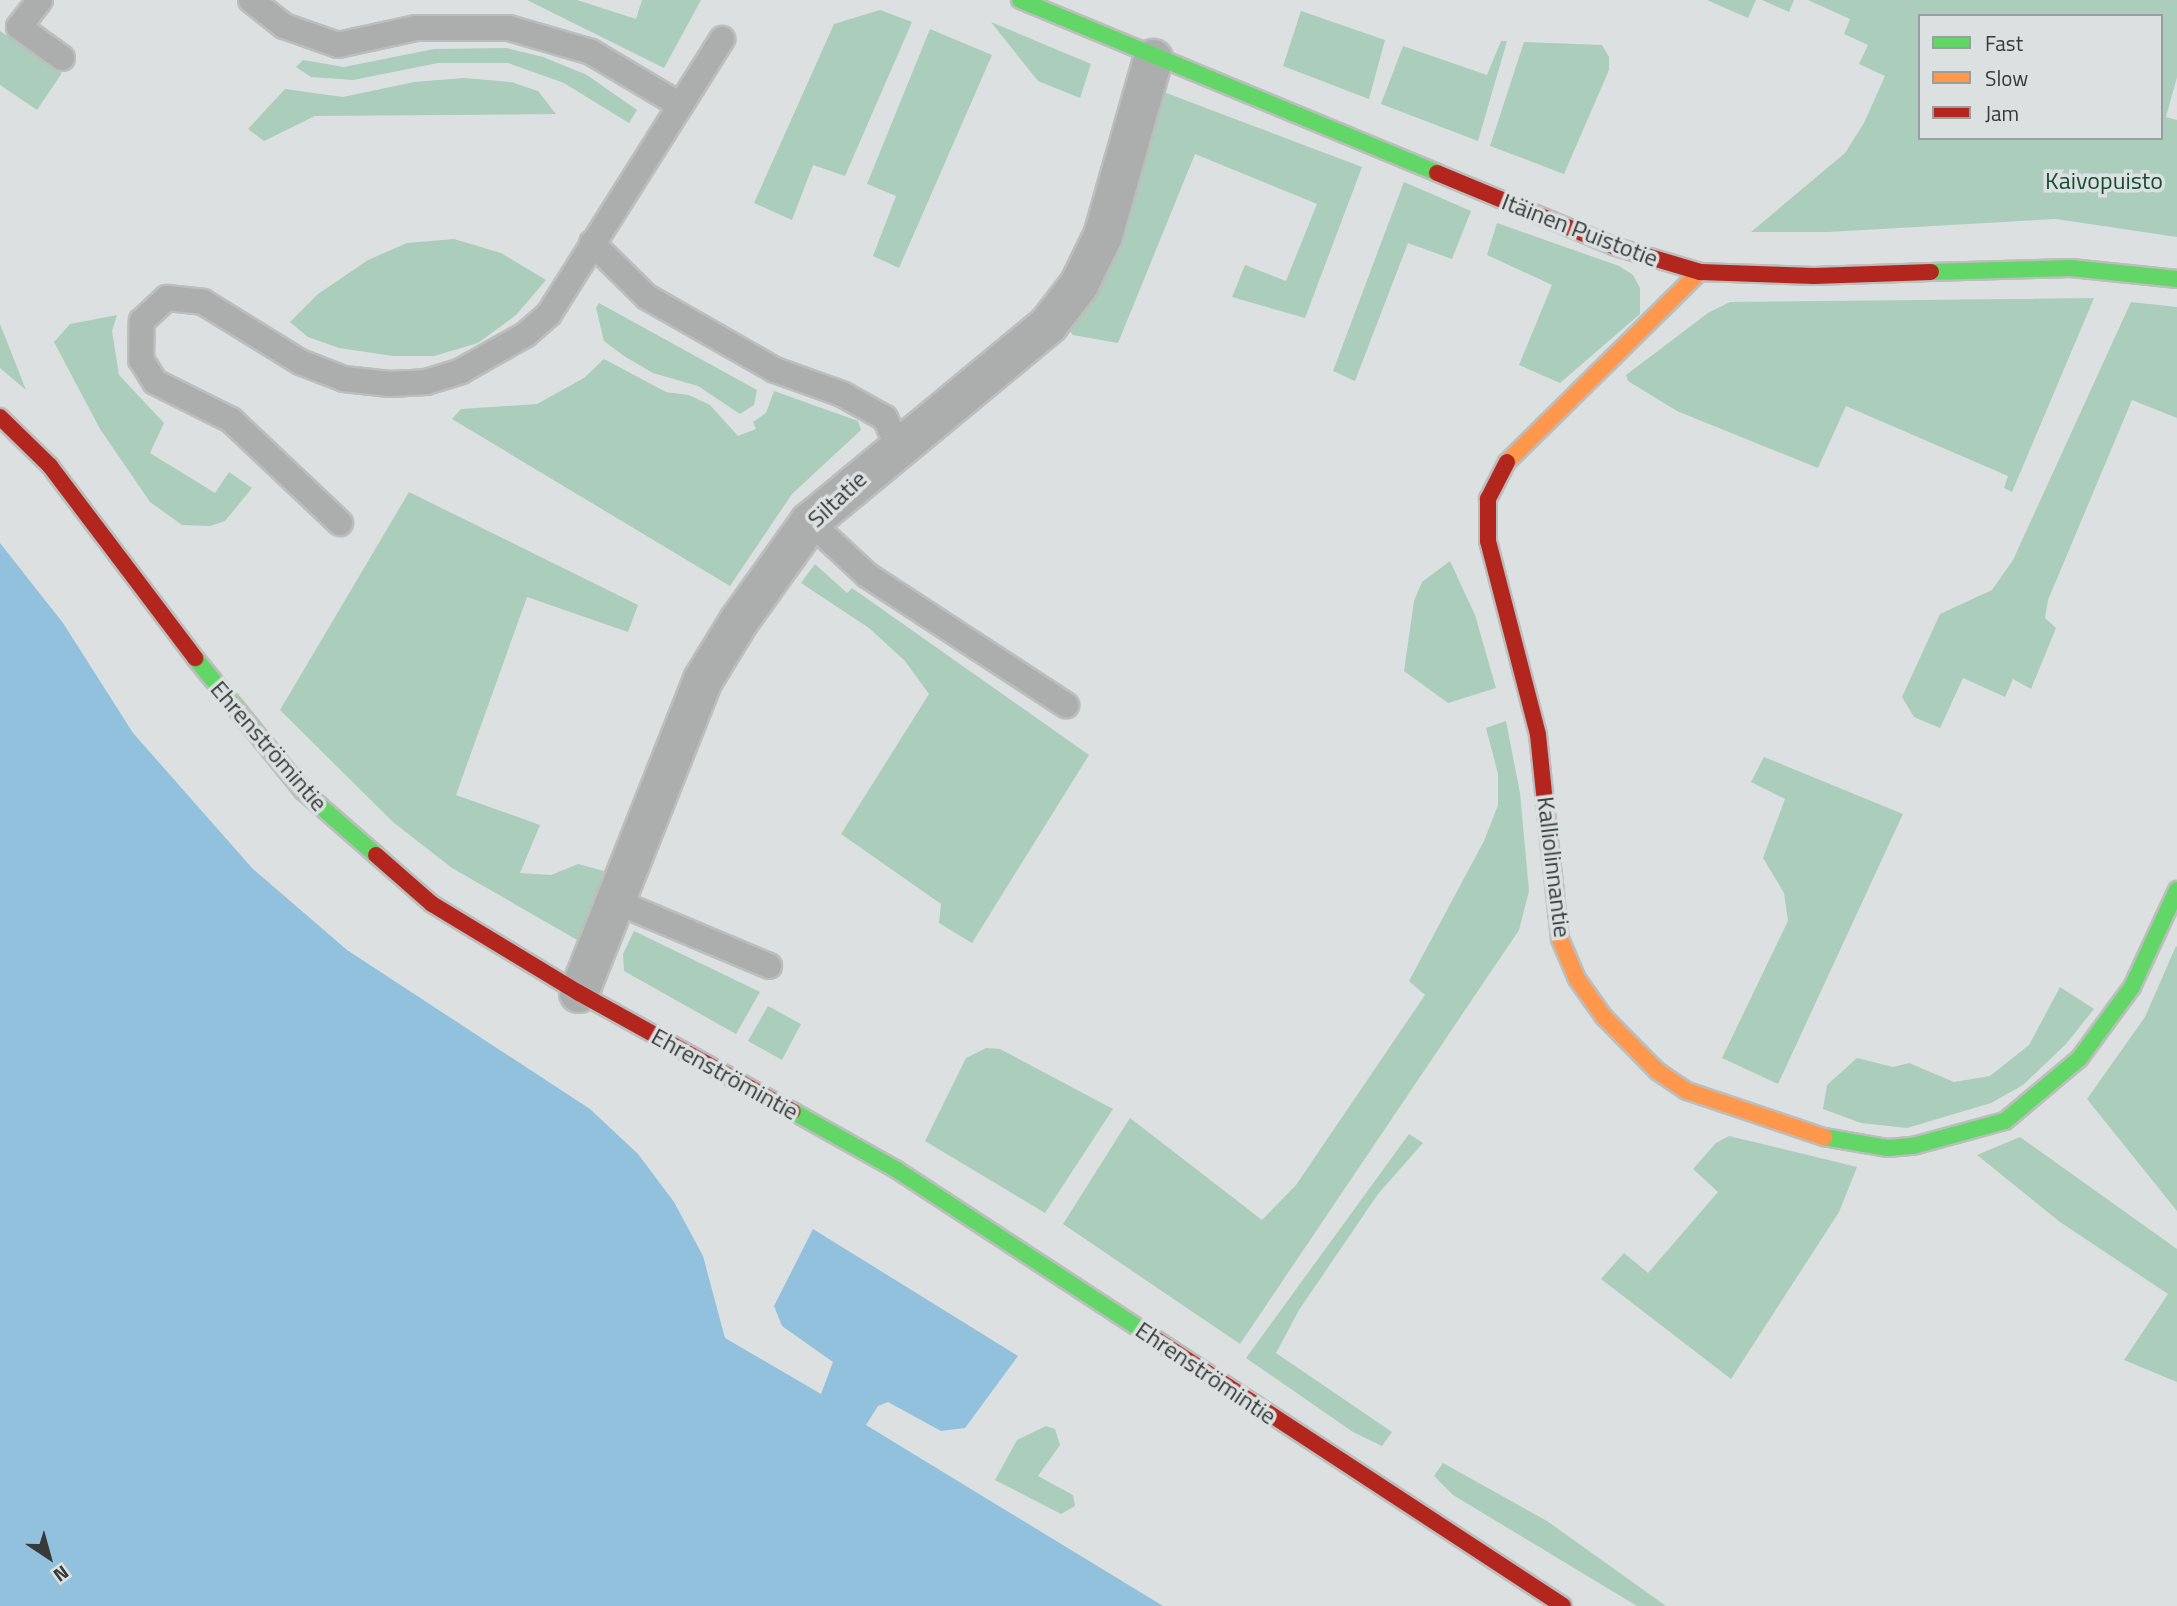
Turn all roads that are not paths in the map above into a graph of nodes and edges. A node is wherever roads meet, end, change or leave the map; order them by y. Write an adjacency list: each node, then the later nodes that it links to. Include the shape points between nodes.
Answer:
1 (40, 0): 5 (lane, via 19,27)
2 (251, 0): 7 (lane, via 284,26 338,45 416,27 509,28 591,52)
3 (1020, 0): 6 (street, Itäinen Puistotie)
4 (722, 39): 7 (lane)
5 (62, 58)
6 (1153, 59): 9 (street, Itäinen Puistotie, via 1613,246); 12 (street, Siltatie, via 1104,236 1080,285 1049,324)
7 (680, 105): 8 (lane)
8 (592, 243): 12 (lane, via 647,297 775,370 842,394 884,418); 14 (lane, via 549,314 526,335 461,371 426,382 344,379 300,362 203,302 167,298 142,321 141,360 155,382 231,420)
9 (1700, 272): 10 (street, Itäinen Puistotie, via 1814,276 2071,268); 16 (street, Kalliolinnantie, via 1504,464 1488,499 1488,541 1538,735 1560,939 1577,979 1604,1017 1657,1071 1687,1091 1826,1138 1888,1148 1913,1146 2005,1121 2069,1069 2132,987)
10 (2177, 279)
11 (0, 417): 19 (street, Ehrenströmintie, via 50,466 255,737 303,791 432,904)
12 (898, 446): 13 (street, Siltatie)
13 (810, 522): 15 (lane, via 867,575); 17 (street, Siltatie, via 703,680)
14 (340, 523)
15 (1066, 705)
16 (2177, 890)
17 (617, 902): 18 (lane); 19 (street, Siltatie)
18 (769, 966)
19 (579, 992): 20 (street, Ehrenströmintie, via 897,1171)
20 (1563, 1606)

